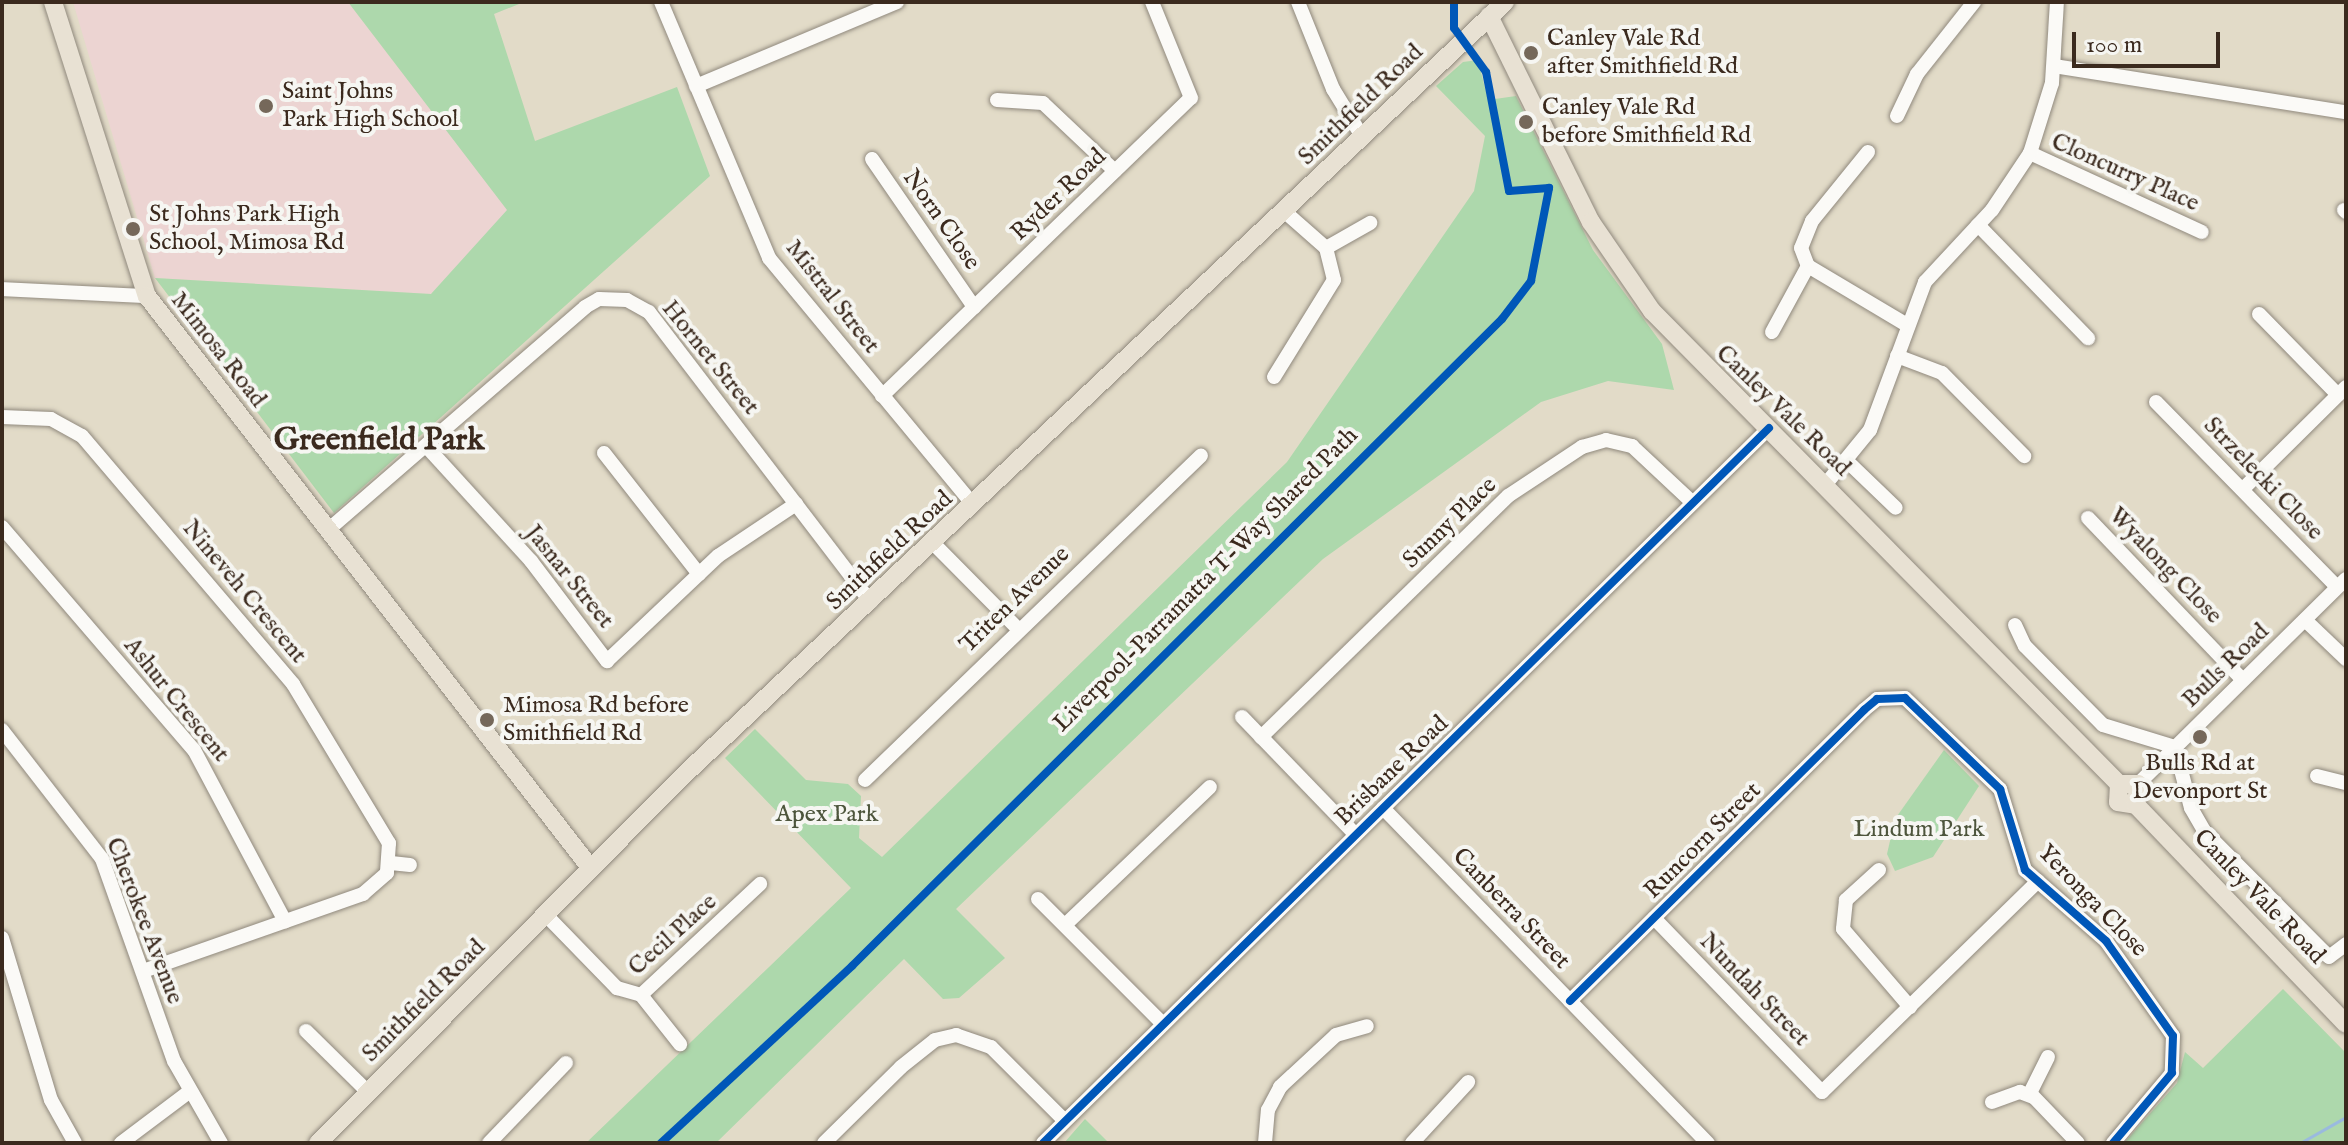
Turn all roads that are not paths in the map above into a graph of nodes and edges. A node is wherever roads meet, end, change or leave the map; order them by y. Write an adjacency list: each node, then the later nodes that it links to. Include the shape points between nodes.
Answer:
1 (53, 2): 28 (main road, Mimosa Road)
2 (661, 2): 12 (street, Mistral Street)
3 (897, 2): 9 (street)
4 (1152, 2): 20 (street, Ryder Road, via 1191,98)
5 (1298, 2): 16 (street, via 1333,89)
6 (1505, 2): 10 (main road, Smithfield Road)
7 (1974, 2): 15 (street, via 1917,74)
8 (2057, 2): 11 (street)
9 (869, 8): 12 (street)
10 (1486, 9): 16 (main road, Smithfield Road); 40 (main road, Canley Vale Road, via 1619,267 1674,337)
11 (2054, 66): 14 (street); 18 (street)
12 (696, 86): 37 (street, Mistral Street, via 769,258)
13 (997, 100): 20 (street, via 1043,103)
14 (2346, 112)
15 (1897, 116)
16 (1363, 138): 21 (main road, Smithfield Road)
17 (1868, 152): 26 (street, via 1812,221 1801,248)
18 (2030, 153): 23 (street); 24 (street, Cloncurry Place)
19 (872, 159): 29 (street, Norn Close)
20 (1115, 171): 29 (street, Ryder Road)
21 (1284, 211): 25 (street); 50 (main road, Smithfield Road)
22 (1370, 223): 25 (street)
23 (1978, 225): 31 (street, via 1925,282); 33 (street)
24 (2202, 232)
25 (1326, 248): 35 (street, via 1334,280)
26 (1808, 266): 31 (street); 32 (street)
27 (2, 289): 28 (street)
28 (147, 296): 54 (main road, Mimosa Road)
29 (974, 307): 37 (street, Ryder Road)
30 (2259, 314): 36 (street)
31 (1907, 325): 34 (street)
32 (1772, 332)
33 (2088, 338)
34 (1897, 356): 44 (street, via 1942,373); 45 (street, via 1877,415)
35 (1274, 377)
36 (2342, 391): 47 (street)
37 (882, 396): 50 (street, Mistral Street)
38 (2156, 402): 47 (street, Strzelecki Close)
39 (2, 417): 78 (street, Nineveh Crescent, via 51,419 82,436 293,684 383,828)
40 (1769, 428): 46 (main road, Canley Vale Road); 48 (street, Brisbane Road)
41 (426, 446): 49 (street, Hornet Street, via 585,307 599,299 627,300 649,312); 54 (street, Hornet Street); 56 (street, Jasnar Street, via 531,561 607,661)
42 (604, 453): 56 (street)
43 (1201, 456): 61 (street, Triten Avenue)
44 (2024, 456)
45 (1848, 462): 46 (street); 51 (street)
46 (1825, 485): 72 (main road, Canley Vale Road)
47 (2243, 489): 57 (street, Strzelecki Close)
48 (1693, 503): 67 (street, Sunny Place, via 1632,446 1606,440 1582,447 1508,496); 76 (street, Brisbane Road)
49 (796, 504): 56 (street, Jasnar Street); 58 (street, Hornet Street)
50 (973, 505): 55 (main road, Smithfield Road)
51 (1896, 508)
52 (2088, 518): 63 (street, Wyalong Close)
53 (2, 527): 87 (street, Ashur Crescent, via 194,750)
54 (328, 530): 80 (main road, Mimosa Road)
55 (933, 543): 58 (main road, Smithfield Road); 61 (street)
56 (699, 574)
57 (2342, 583): 59 (street, Bulls Road)
58 (871, 602): 80 (main road, Smithfield Road)
59 (2305, 620): 62 (street); 63 (street, Bulls Road)
60 (2015, 625): 68 (street, via 2025,646 2103,725)
61 (1016, 627): 70 (street, Triten Avenue)
62 (2346, 659)
63 (2243, 680): 68 (street, Bulls Road)
64 (1864, 710): 82 (street, Yeronga Close, via 1891,695 1918,704 2000,789 2011,814 2014,849); 86 (street, Runcorn Street)
65 (1242, 717): 67 (street)
66 (2, 730): 91 (street, Cherokee Avenue, via 94,845)
67 (1261, 737): 77 (street)
68 (2175, 747): 73 (street, Bulls Road); 90 (street, via 2191,808 2205,832 2329,957)
69 (2317, 776): 71 (street)
70 (865, 780)
71 (2346, 783)
72 (2119, 784): 73 (main road); 75 (main road, Canley Vale Road, via 2120,804)
73 (2138, 784): 75 (main road)
74 (1210, 787): 88 (street)
75 (2136, 805): 96 (main road, Canley Vale Road)
76 (1383, 808): 77 (street, Brisbane Road); 93 (street, Canberra Street)
77 (1355, 834): 95 (street, Brisbane Road)
78 (391, 863): 79 (street); 87 (street, via 363,894)
79 (410, 865)
80 (589, 866): 85 (main road, Smithfield Road)
81 (1879, 870): 94 (street, via 1846,900 1843,929)
82 (2038, 881): 94 (street); 119 (street, Yeronga Close, via 2106,941 2173,1036 2172,1073)
83 (760, 884): 92 (street, Cecil Place)
84 (1038, 899): 88 (street)
85 (544, 913): 92 (street, Cecil Place, via 617,988); 104 (main road, Smithfield Road)
86 (1654, 918): 93 (street, Runcorn Street); 94 (street, Nundah Street, via 1822,1092)
87 (285, 921): 91 (street)
88 (1065, 925): 95 (street)
89 (2, 938): 109 (street, via 51,1100)
90 (2346, 944)
91 (143, 971): 103 (street, Cherokee Avenue)
92 (641, 995): 99 (street)
93 (1570, 1001): 117 (street, Canberra Street)
94 (1910, 1007)
95 (1162, 1023): 107 (street, Brisbane Road)
96 (2346, 1024)
97 (1367, 1026): 115 (street, via 1336,1035 1280,1087 1268,1110)
98 (306, 1031): 104 (street)
99 (680, 1044)
100 (2048, 1057): 105 (street, via 2033,1074)
101 (566, 1063): 113 (street)
102 (1468, 1082): 116 (street)
103 (189, 1092): 110 (street); 111 (street, Cherokee Avenue)
104 (368, 1092): 112 (main road, Smithfield Road)
105 (2033, 1097): 106 (street, via 2005,1094); 118 (street)
106 (1992, 1102)
107 (1064, 1120): 108 (street, via 991,1047 956,1035 935,1040); 114 (street, Brisbane Road)
108 (833, 1140)
109 (75, 1143)
110 (121, 1143)
111 (221, 1143)
112 (318, 1143)
113 (489, 1143)
114 (1043, 1143)
115 (1265, 1143)
116 (1412, 1143)
117 (1708, 1143)
118 (2078, 1143)
119 (2113, 1143)

